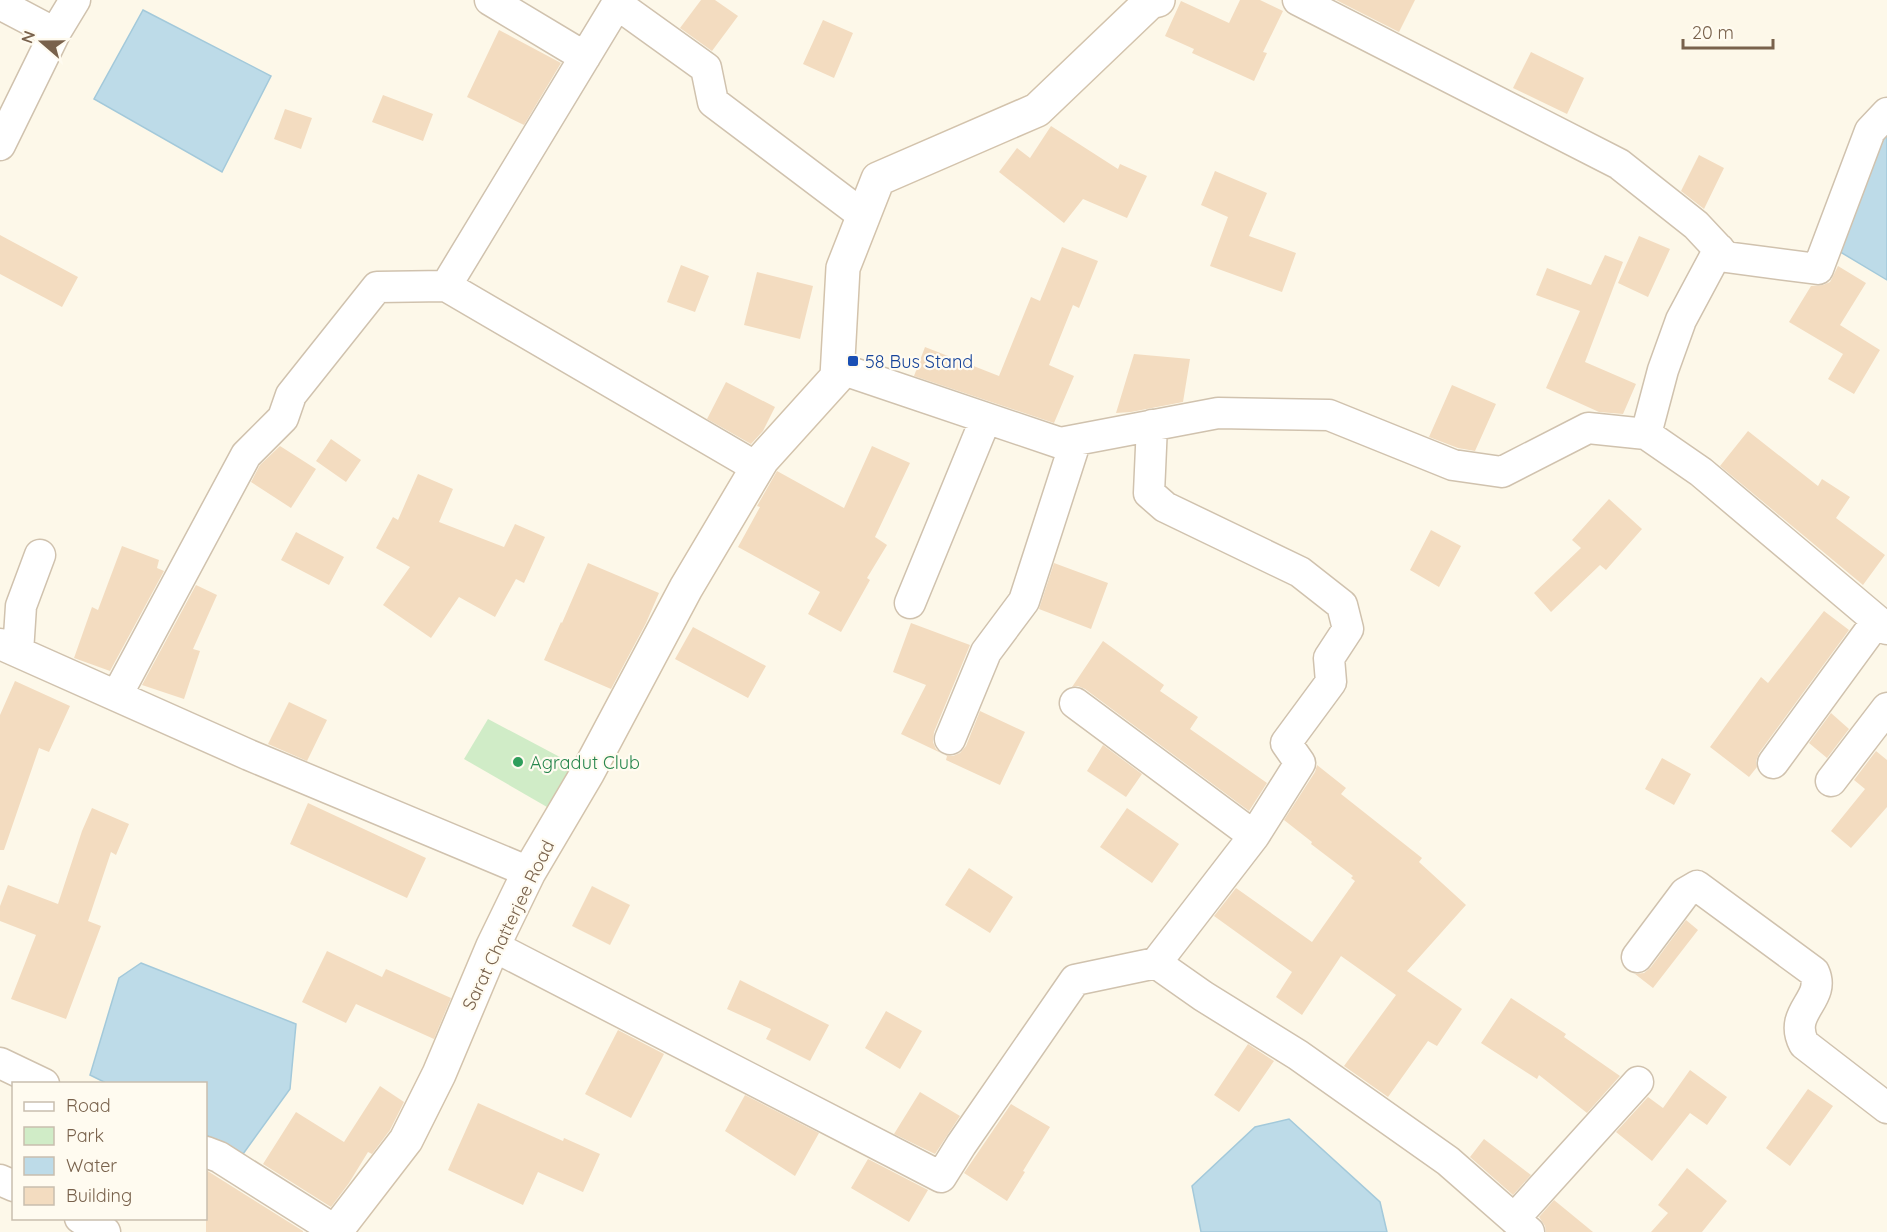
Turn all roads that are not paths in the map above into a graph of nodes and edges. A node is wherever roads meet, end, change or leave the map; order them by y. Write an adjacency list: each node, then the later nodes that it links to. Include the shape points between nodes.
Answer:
1 (75, 0): 7 (street)
2 (490, 0): 8 (street)
3 (1158, 0): 11 (street, via 1150,3 1037,110 878,178)
4 (1298, 0): 12 (street, via 1619,164 1696,225)
5 (619, 2): 8 (street); 11 (street, via 706,68 713,102)
6 (0, 4): 7 (street)
7 (55, 33): 10 (street)
8 (585, 57): 13 (street)
9 (1887, 113): 12 (street, via 1870,131 1818,269 1726,257)
10 (0, 145)
11 (864, 216): 14 (street, via 843,268)
12 (1719, 249): 17 (street, via 1681,320)
13 (446, 286): 19 (street); 24 (street, via 377,287 291,395 283,418 246,454)
14 (838, 373): 15 (street); 19 (street, Sarat Chatterjee Road)
15 (986, 418): 18 (street, via 1060,443); 21 (street)
16 (1152, 425): 17 (street, via 1218,413 1329,415 1453,465 1502,472 1588,428); 18 (street); 30 (street, via 1149,493 1165,507 1300,572 1342,604 1348,629 1329,658 1331,682 1286,743 1300,763)
17 (1646, 434): 22 (street, via 1701,472)
18 (1076, 440): 27 (street, via 1024,601 986,652)
19 (758, 468): 31 (street, Sarat Chatterjee Road, via 686,588 588,772)
20 (40, 555): 23 (street)
21 (910, 603)
22 (1882, 625): 28 (street)
23 (9, 648): 24 (street)
24 (117, 696): 31 (street)
25 (1076, 703): 30 (street)
26 (1887, 708): 29 (street)
27 (950, 739)
28 (1773, 763)
29 (1831, 781)
30 (1254, 836): 34 (street)
31 (529, 872): 32 (street, Sarat Chatterjee Road)
32 (493, 946): 34 (street, via 941,1177 1075,980); 43 (street, Sarat Chatterjee Road, via 439,1074 405,1140)
33 (1637, 957): 38 (street, via 1685,893 1697,886 1814,972 1818,980 1816,989 1799,1021 1798,1033 1804,1044)
34 (1156, 963): 41 (street, via 1298,1055 1448,1161)
35 (0, 1063): 36 (street)
36 (42, 1082)
37 (1638, 1082): 41 (street)
38 (1887, 1108)
39 (207, 1152): 43 (street)
40 (84, 1220): 42 (street)
41 (1521, 1225)
42 (105, 1232)
43 (336, 1232)

